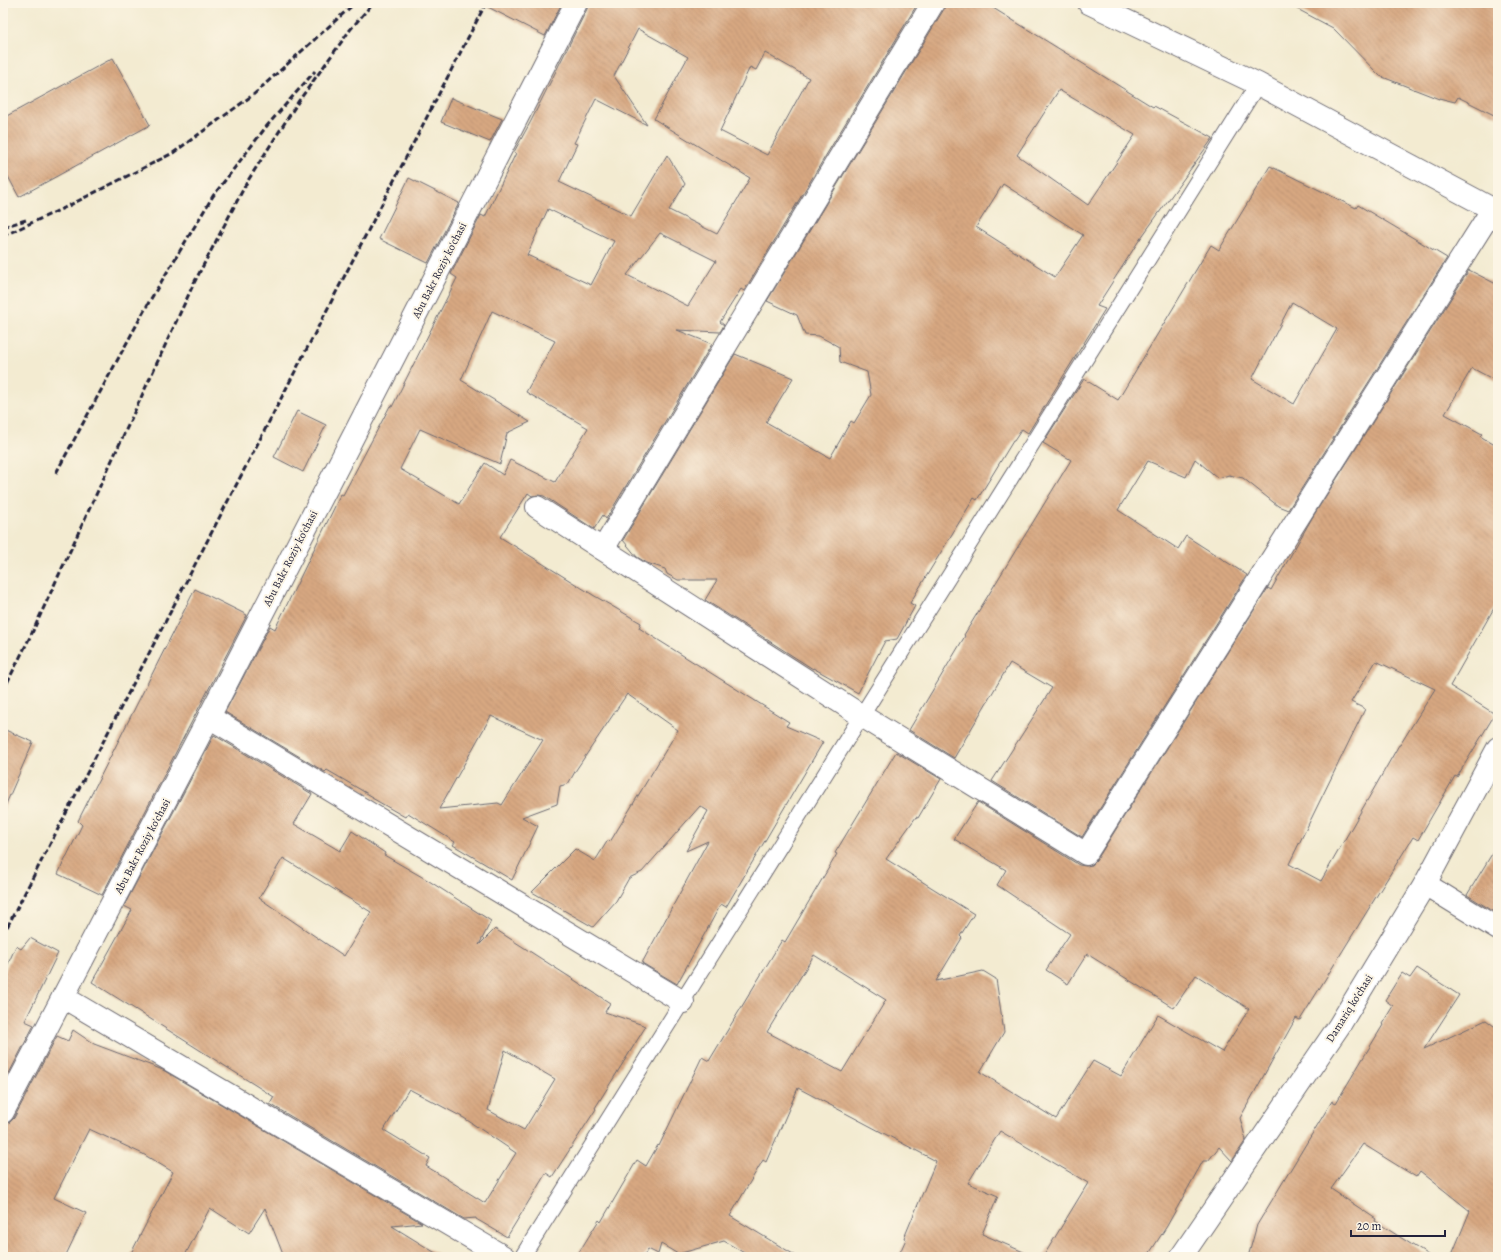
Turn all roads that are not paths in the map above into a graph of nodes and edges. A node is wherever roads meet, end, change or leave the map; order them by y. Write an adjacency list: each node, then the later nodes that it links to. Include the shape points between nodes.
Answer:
1 (576, 3): 9 (street, Abu Bakr Roziy ko'chasi)
2 (933, 3): 7 (street)
3 (1089, 3): 4 (street)
4 (1258, 84): 5 (street); 8 (lane)
5 (1495, 211): 8 (street, via 1086,854)
6 (537, 507): 7 (street)
7 (603, 549): 8 (street)
8 (862, 716): 14 (lane)
9 (209, 717): 13 (street, Abu Bakr Roziy ko'chasi); 14 (street)
10 (1498, 748): 11 (street, Damariq ko'chasi)
11 (1425, 884): 12 (street); 18 (street, Damariq ko'chasi, via 1339,1026)
12 (1498, 930)
13 (63, 997): 15 (street, Abu Bakr Roziy ko'chasi); 16 (street)
14 (683, 1002): 17 (lane)
15 (3, 1112)
16 (504, 1257)
17 (522, 1257)
18 (1181, 1257)

